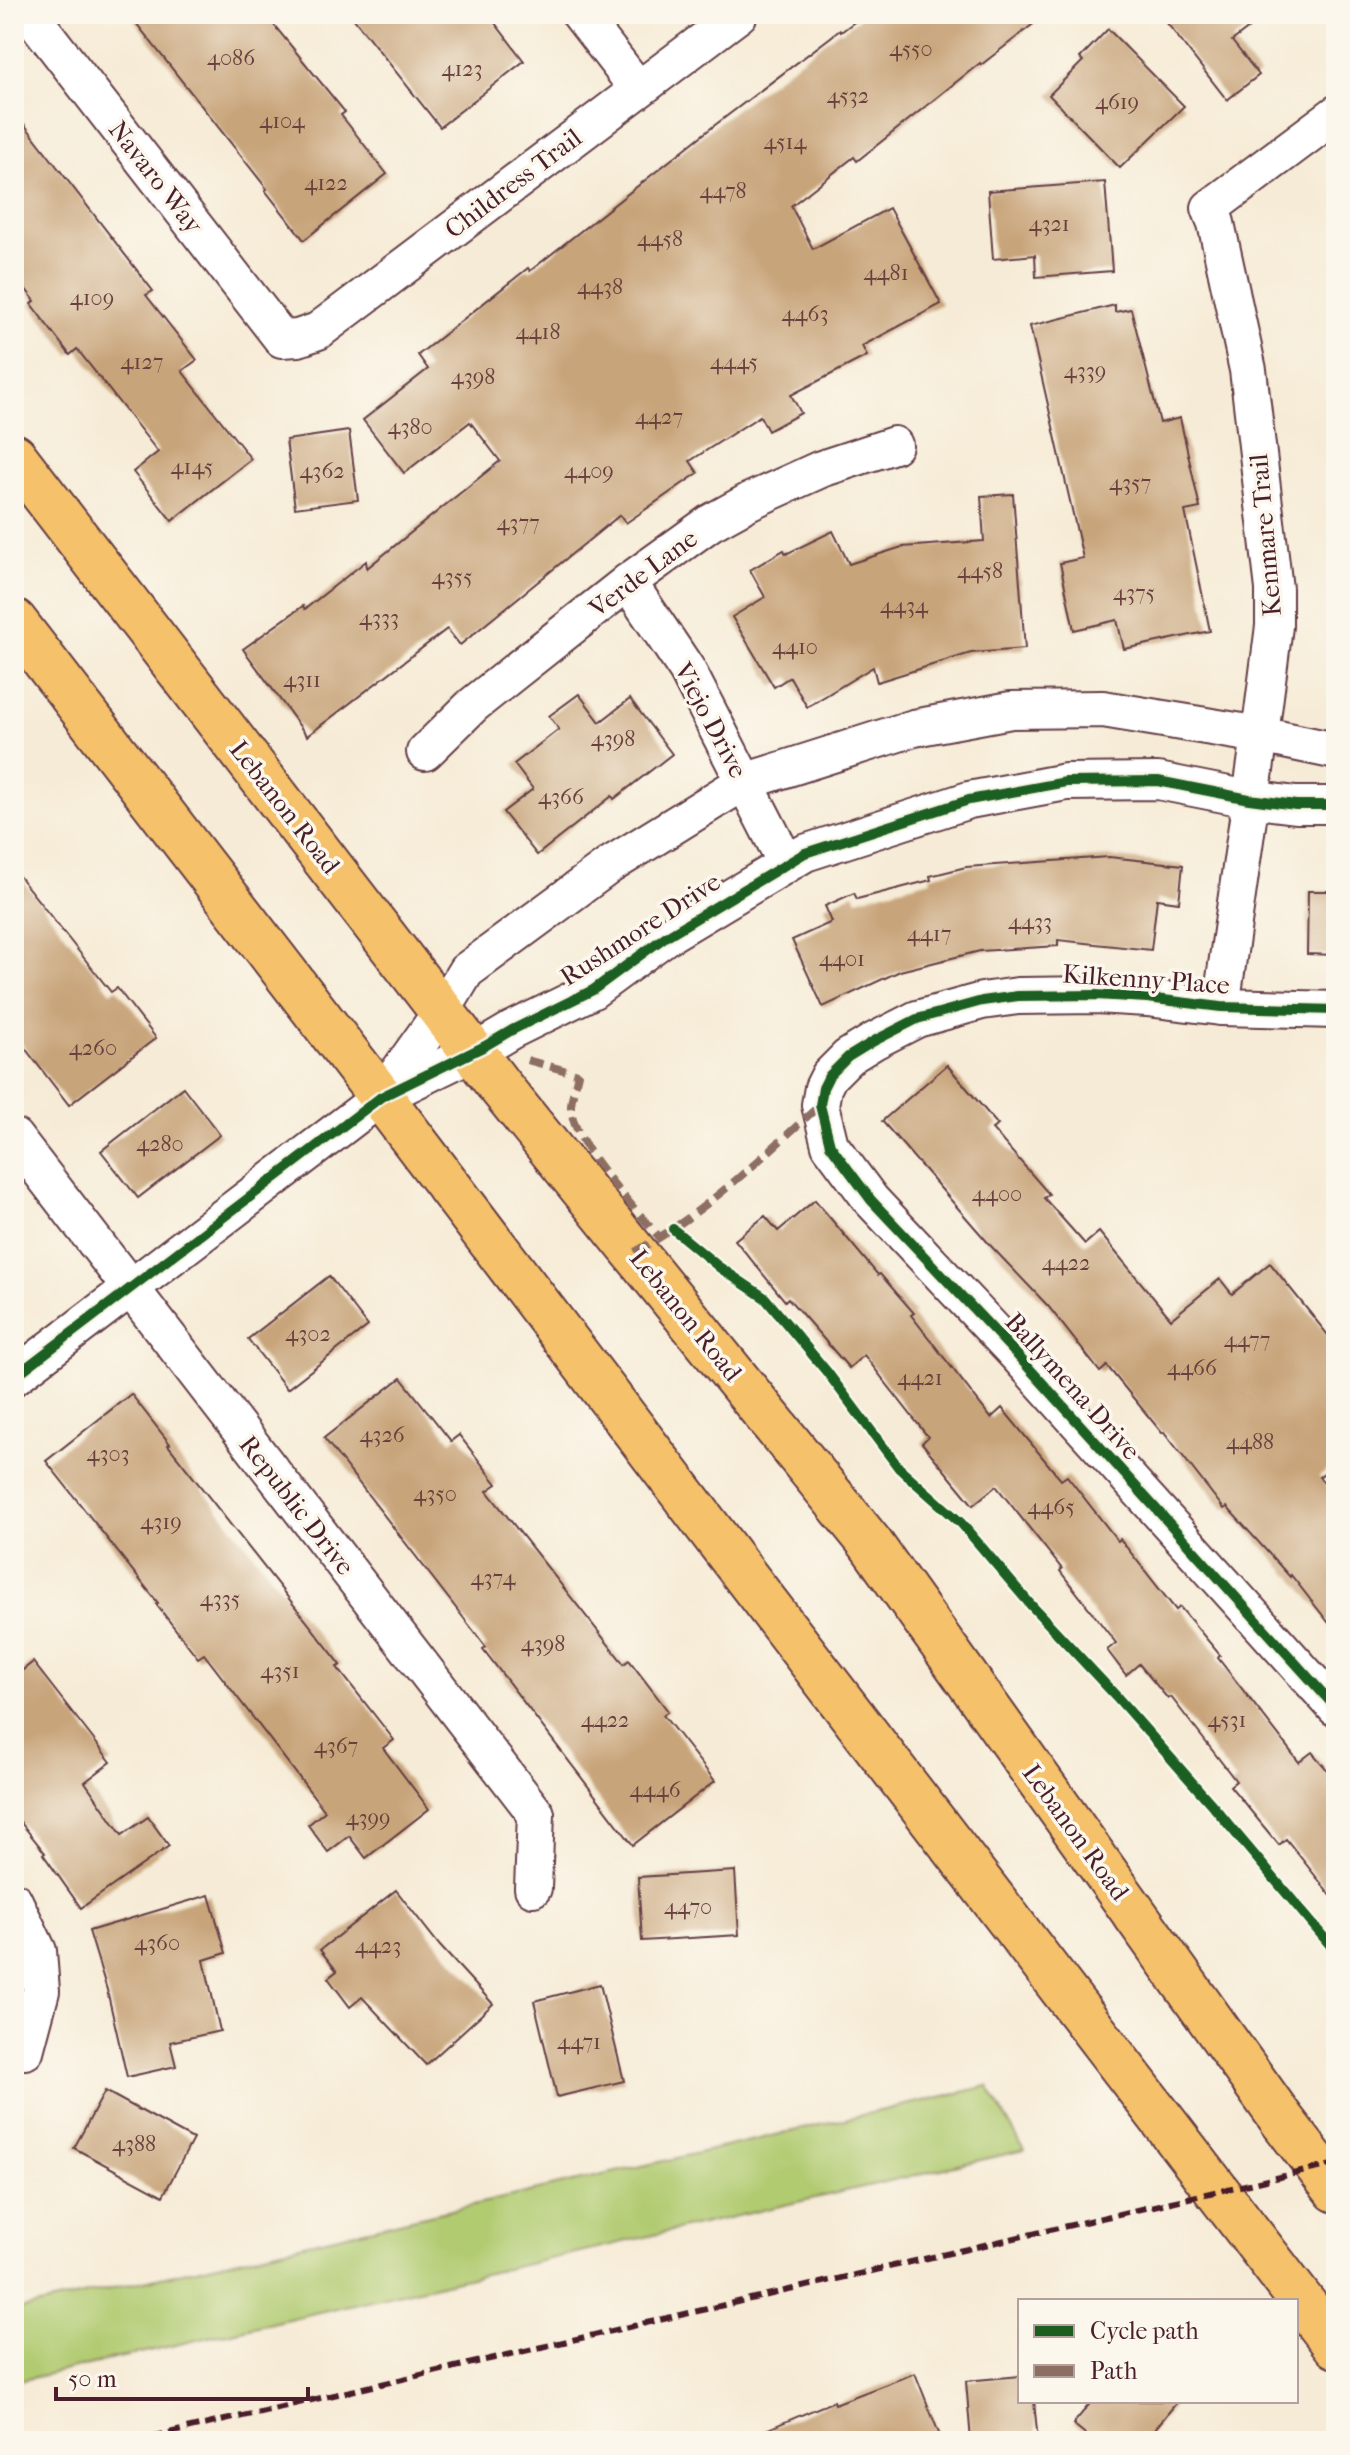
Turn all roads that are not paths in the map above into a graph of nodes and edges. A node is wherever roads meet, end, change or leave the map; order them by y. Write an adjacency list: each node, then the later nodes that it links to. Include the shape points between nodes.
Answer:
1 (30, 14): 6 (street, Navaro Way)
2 (580, 14): 4 (street)
3 (739, 14): 4 (street, Childress Trail)
4 (638, 89): 6 (street, Childress Trail, via 318,331)
5 (1336, 114): 11 (street, Kenmare Trail, via 1210,208 1248,370 1274,589)
6 (282, 339)
7 (894, 445): 9 (street, Verde Lane, via 821,469 750,501)
8 (14, 456): 20 (main road, Lebanon Road)
9 (628, 582): 13 (street, Verde Lane, via 473,705); 14 (street, Viejo Drive, via 687,670)
10 (14, 621): 23 (main road)
11 (1260, 735): 12 (street, Rushmore Drive); 14 (street, Rushmore Drive, via 1103,709 1011,710 914,728); 15 (street, Kenmare Trail)
12 (1336, 751)
13 (425, 752)
14 (744, 782): 17 (street, Viejo Drive); 20 (street, Rushmore Drive, via 610,865 466,971)
15 (1249, 799): 16 (street, Rushmore Drive); 17 (street, Rushmore Drive, via 1158,781 1066,782 969,800); 18 (street, Kenmare Trail)
16 (1336, 805)
17 (786, 863): 21 (street, Rushmore Drive, via 665,937 593,990)
18 (1221, 1007): 19 (street, Kilkenny Place); 22 (street, Kilkenny Place, via 1082,994 982,1001 917,1019 848,1057)
19 (1336, 1010)
20 (442, 1011): 21 (main road, Lebanon Road); 23 (street, Rushmore Drive)
21 (474, 1051): 23 (street, Rushmore Drive); 31 (main road, Lebanon Road, via 870,1543)
22 (829, 1076): 27 (street, Ballymena Drive, via 820,1105 830,1145 864,1190)
23 (381, 1097): 25 (street, Rushmore Drive); 32 (main road)
24 (14, 1137): 25 (street, Republic Drive)
25 (130, 1288): 26 (street, Rushmore Drive); 28 (street, Republic Drive, via 536,1814)
26 (14, 1377)
27 (1336, 1708)
28 (533, 1888)
29 (14, 1901): 30 (street, via 38,1951 41,1991)
30 (25, 2051)
31 (1336, 2190)
32 (1336, 2346)

